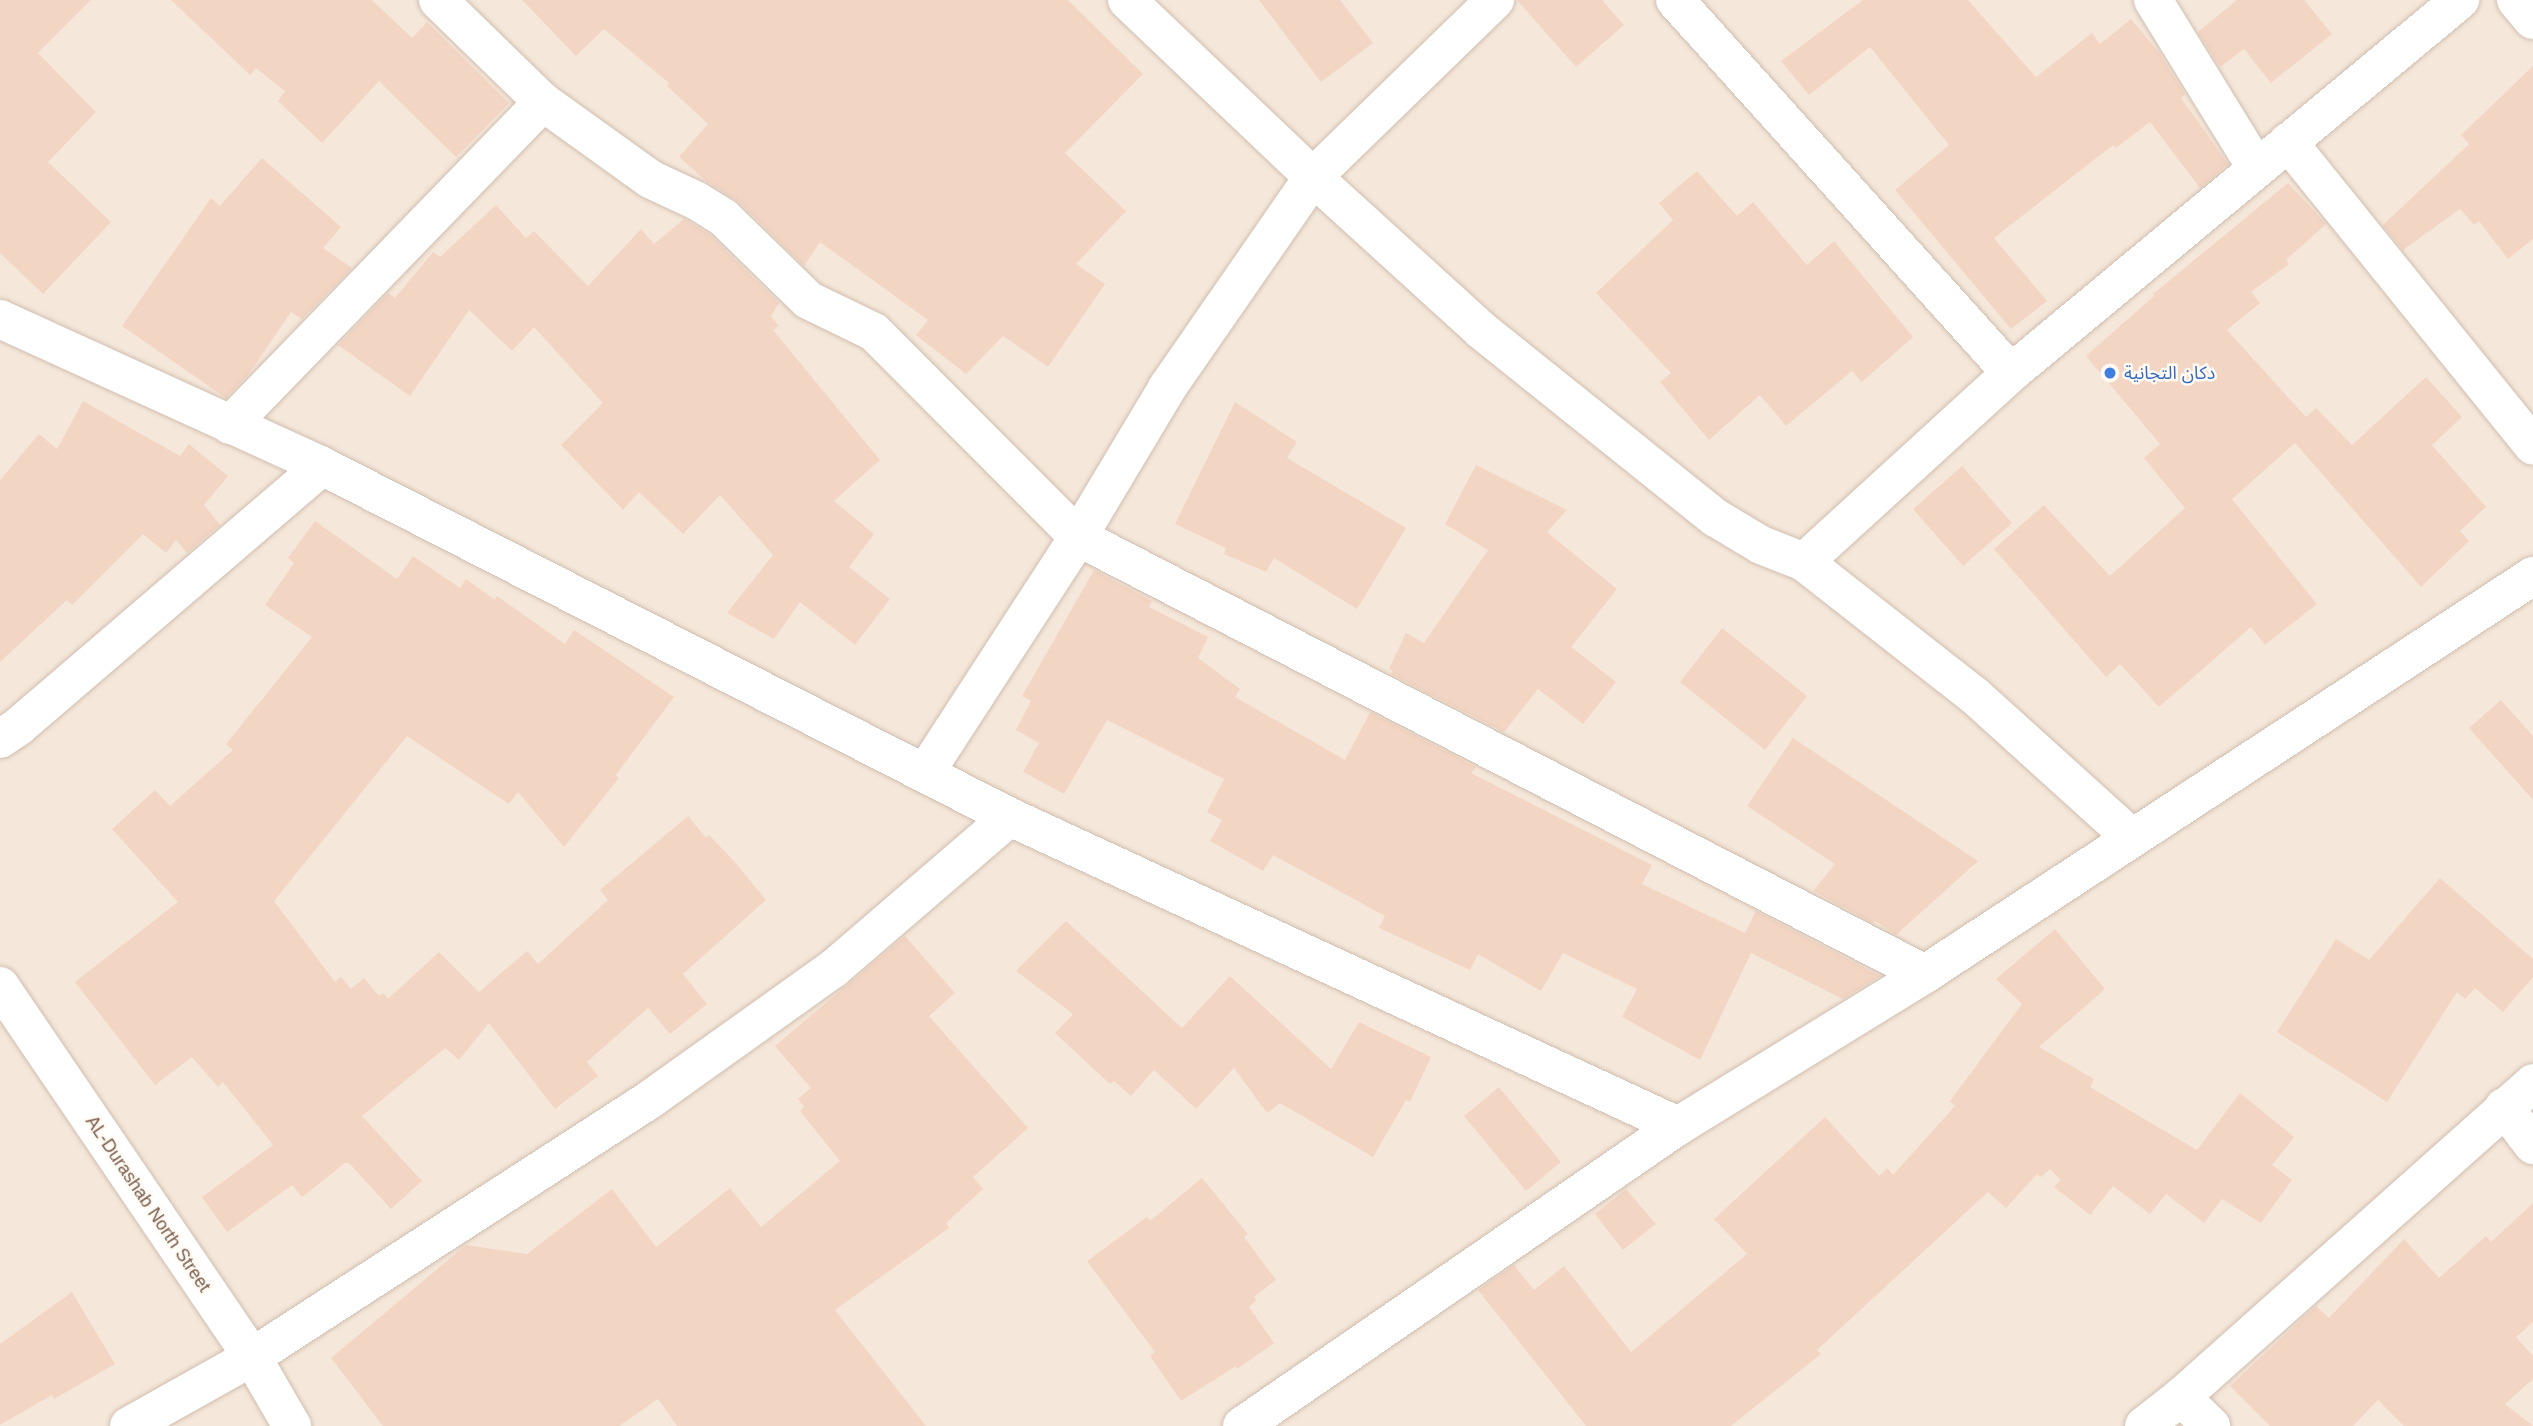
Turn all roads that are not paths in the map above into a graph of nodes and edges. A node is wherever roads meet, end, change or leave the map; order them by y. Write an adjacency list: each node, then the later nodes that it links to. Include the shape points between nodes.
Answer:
1 (438, 0): 9 (street)
2 (1127, 0): 12 (street)
3 (1495, 0): 12 (street)
4 (1675, 0): 14 (street)
5 (2154, 0): 11 (street)
6 (2460, 0): 10 (street)
7 (2516, 0): 8 (street)
8 (2533, 20)
9 (543, 102): 15 (street); 18 (street, via 650,179 724,218 808,300 874,332)
10 (2288, 142): 11 (street); 16 (street)
11 (2257, 169): 14 (street)
12 (1313, 177): 18 (street, via 1167,388); 19 (street, via 1481,330 1716,519 1761,545)
13 (0, 320): 15 (street)
14 (2011, 373): 19 (street)
15 (230, 425): 17 (street)
16 (2533, 446)
17 (322, 466): 21 (street); 22 (street)
18 (1078, 537): 22 (street); 25 (street)
19 (1804, 562): 24 (street, via 1975,696)
20 (2533, 576): 24 (street)
21 (0, 739)
22 (925, 773): 23 (street)
23 (1010, 817): 29 (street); 31 (street, via 833,969 664,1090)
24 (2131, 837): 25 (street)
25 (1925, 975): 29 (street)
26 (0, 986): 31 (street, AL-Durashab North Street)
27 (2533, 1083): 28 (street)
28 (2504, 1107): 30 (street); 32 (street)
29 (1678, 1126): 35 (street)
30 (2533, 1145)
31 (252, 1357): 33 (street); 34 (street, AL-Durashab North Street)
32 (2181, 1397): 36 (street); 37 (street)
33 (129, 1426)
34 (292, 1426)
35 (1242, 1426)
36 (2144, 1426)
37 (2211, 1426)

